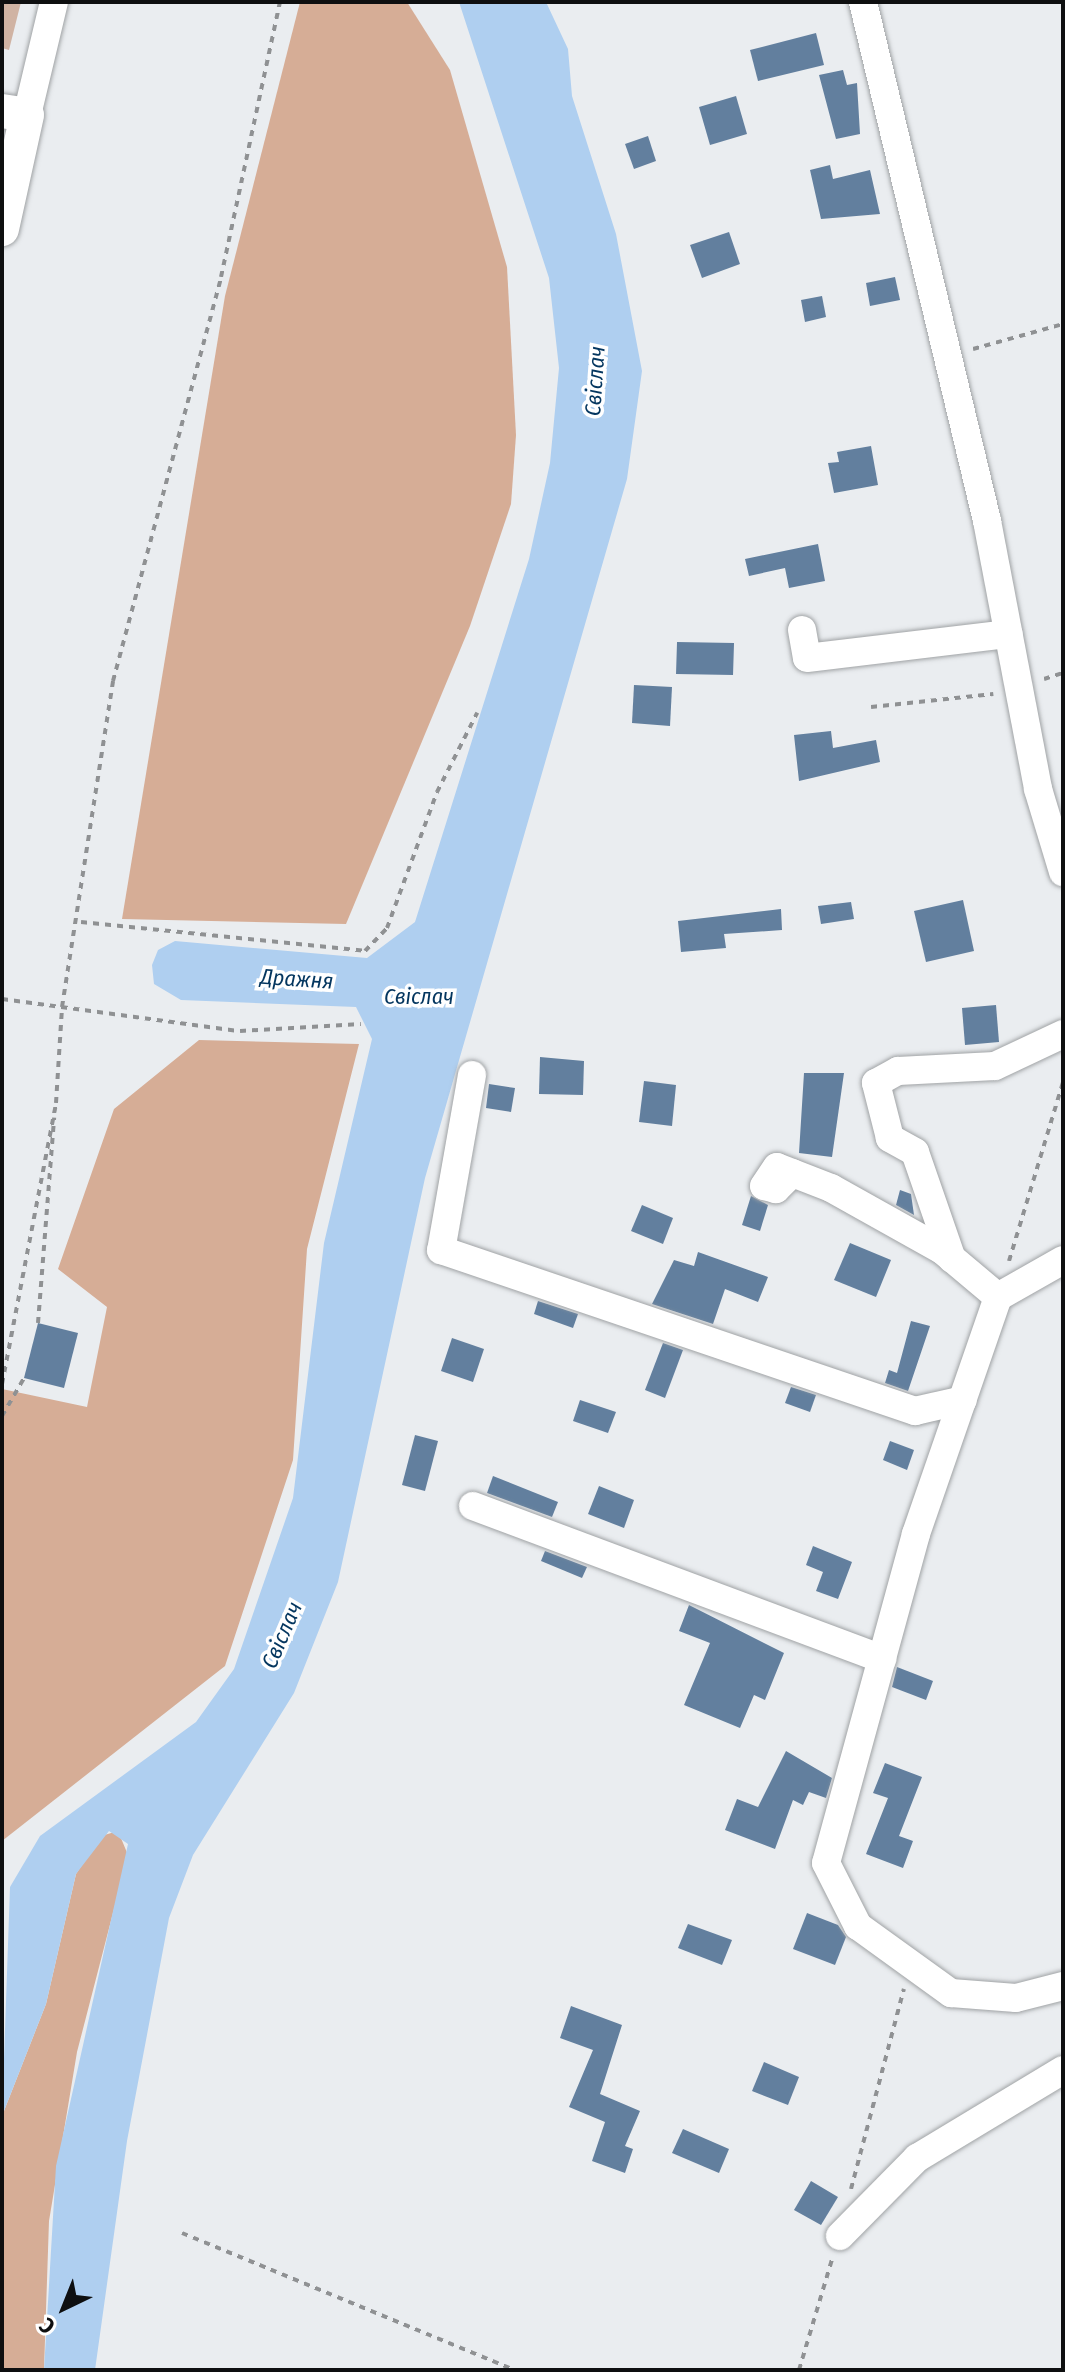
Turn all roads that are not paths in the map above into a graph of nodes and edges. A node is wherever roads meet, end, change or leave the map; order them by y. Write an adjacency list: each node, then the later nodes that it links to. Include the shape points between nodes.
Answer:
1 (54, 2): 3 (street)
2 (863, 2): 7 (street)
3 (14, 113): 4 (main road)
4 (10, 153): 5 (main road)
5 (2, 229)
6 (802, 630): 7 (street, via 807,658)
7 (1009, 634): 8 (street)
8 (1063, 872)
9 (1063, 1034): 12 (street, via 995,1066 898,1071 876,1083 890,1138 915,1152)
10 (472, 1075): 15 (street, via 441,1250 915,1411)
11 (792, 1173): 12 (street, via 872,1208)
12 (952, 1259): 14 (street)
13 (1063, 1260): 14 (street)
14 (998, 1297): 15 (street)
15 (963, 1400): 17 (street)
16 (473, 1506): 17 (street)
17 (882, 1659): 18 (street, via 826,1863 858,1926 951,1993 1016,1998)
18 (1063, 1986)
19 (1063, 2070): 20 (street, via 917,2158)
20 (840, 2236)

